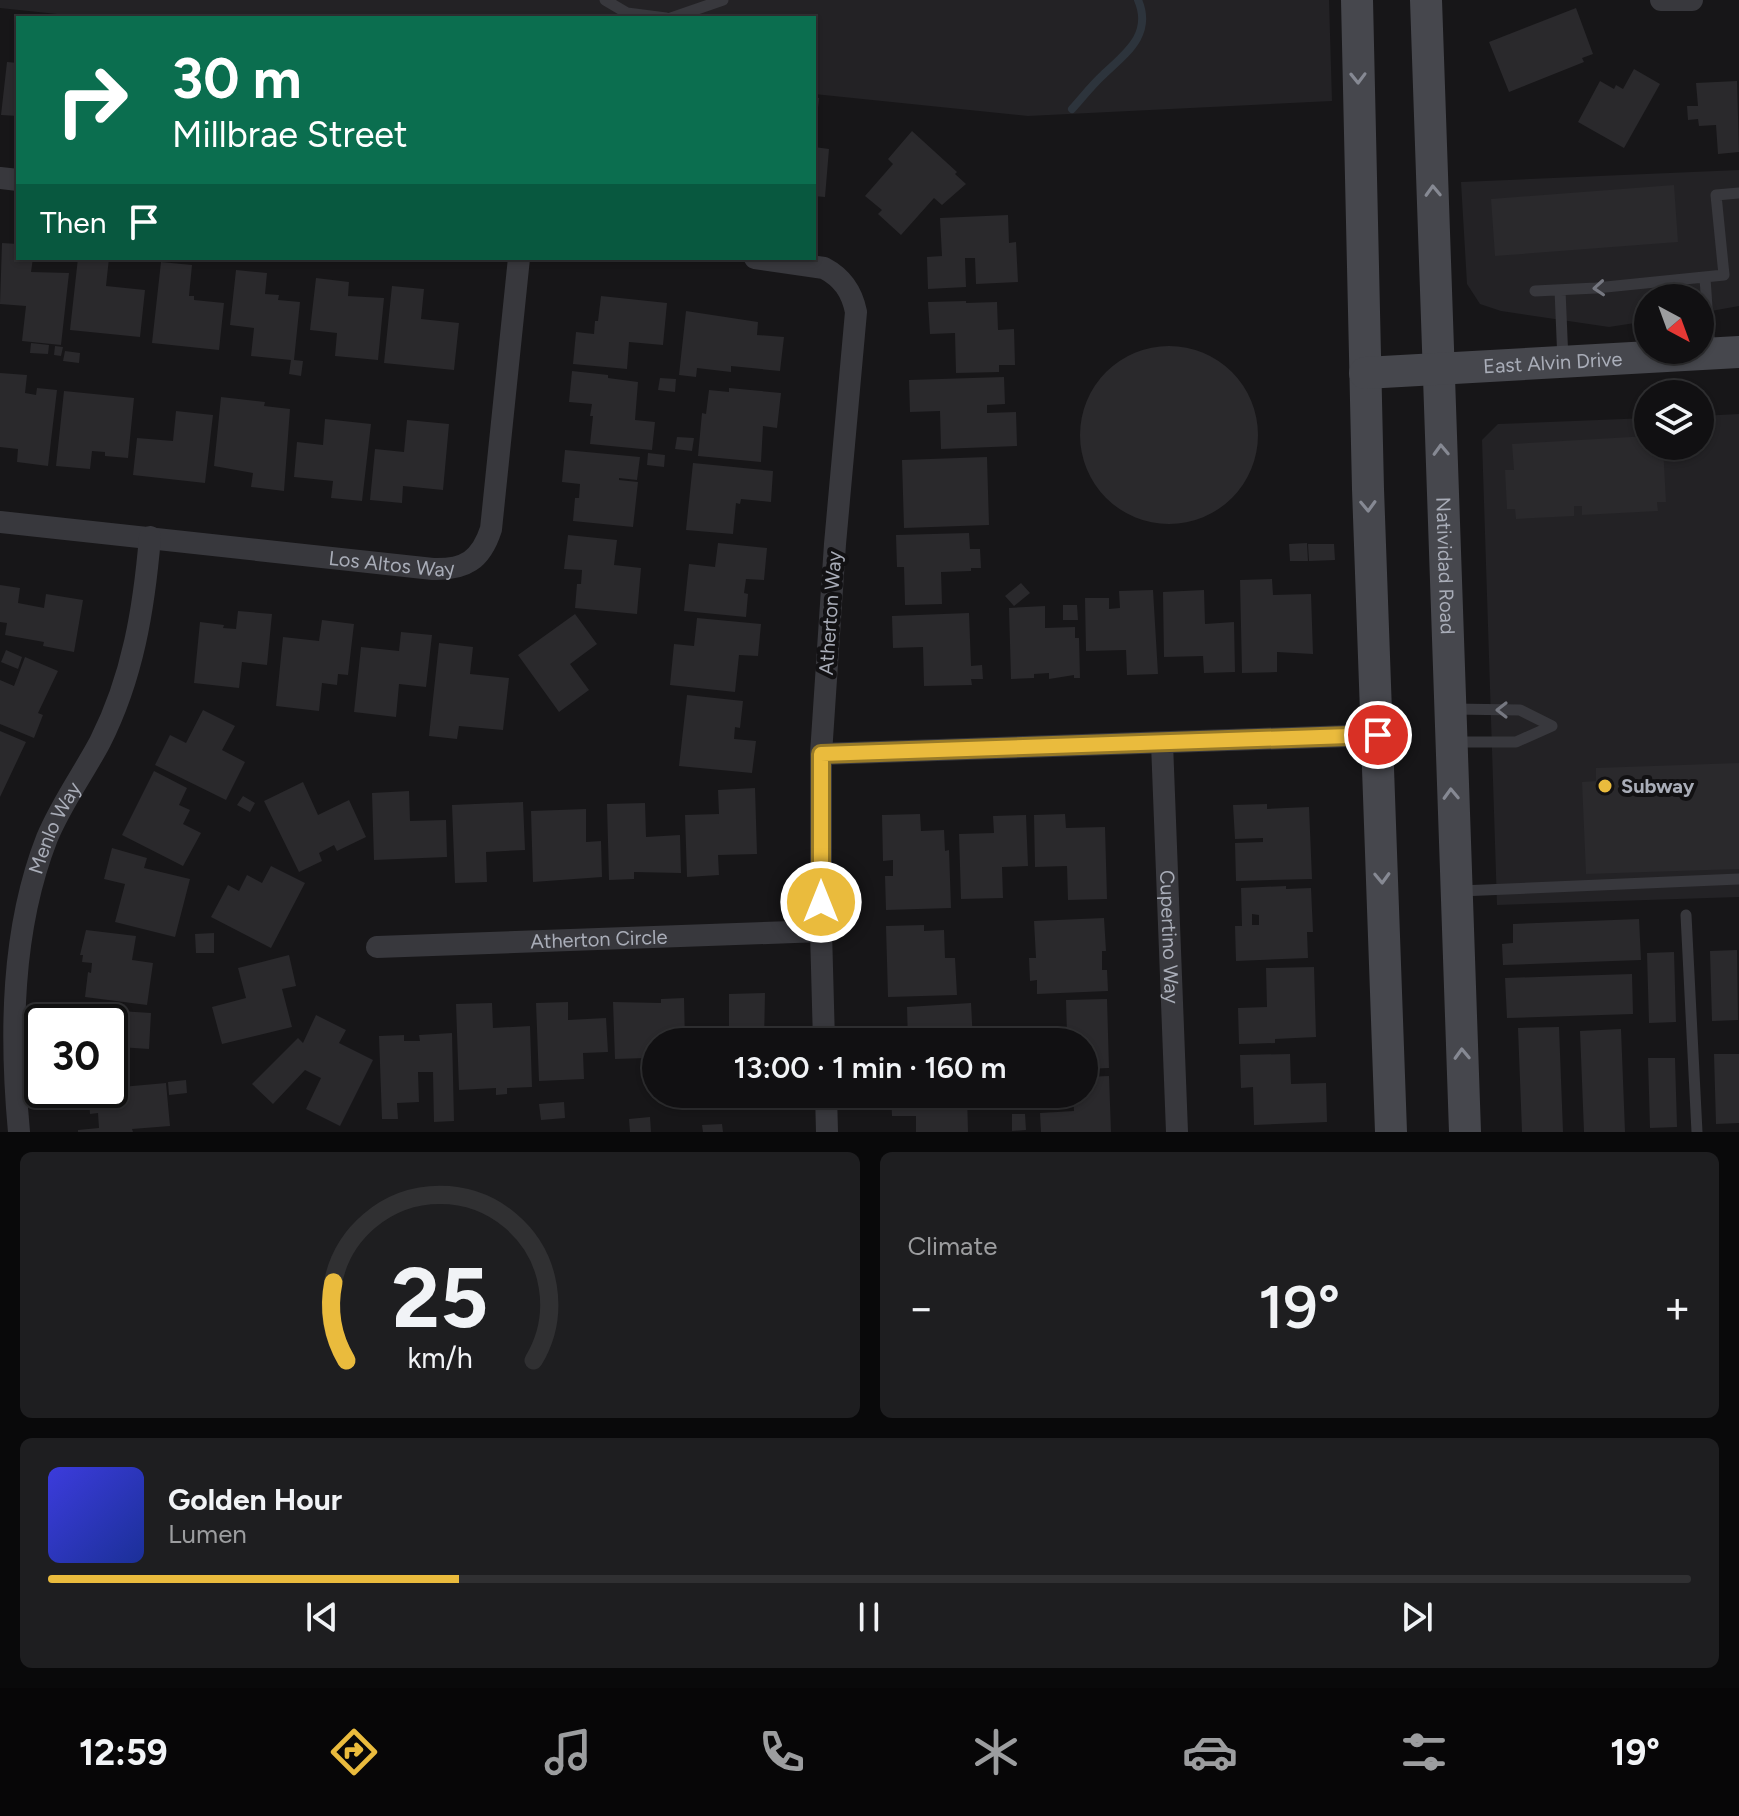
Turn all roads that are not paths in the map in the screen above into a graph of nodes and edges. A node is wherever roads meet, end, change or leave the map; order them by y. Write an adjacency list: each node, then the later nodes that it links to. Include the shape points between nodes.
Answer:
1 (605, 0): 7 (lane, via 627,13)
2 (723, 0): 8 (lane)
3 (1357, 0): 18 (main road, one-way to 18)
4 (1426, 0): 17 (main road, Natividad Road, one-way to 4)
5 (1661, 0): 6 (street)
6 (1692, 0)
7 (652, 16)
8 (674, 16)
9 (1739, 193): 12 (lane, via 1716,195 1724,275)
10 (519, 260): 20 (street, Los Altos Way, via 491,529 477,556 451,570 433,569)
11 (769, 260): 25 (street, Atherton Way, via 834,273 849,290 856,312)
12 (1705, 278): 13 (lane, one-way to 13); 15 (lane)
13 (1560, 290): 14 (lane); 16 (lane)
14 (1535, 291)
15 (1725, 354): 16 (main road, East Alvin Drive)
16 (1564, 364): 17 (main road, East Alvin Drive)
17 (1439, 370): 18 (main road, East Alvin Drive); 21 (main road, Natividad Road, one-way to 17)
18 (1365, 373): 22 (main road, one-way to 22)
19 (0, 522): 20 (street, Los Altos Way)
20 (150, 537): 33 (street, Menlo Way, via 130,667 100,741 59,810 35,878 15,999)
21 (1449, 709): 23 (main road, Natividad Road); 23 (lane, one-way to 21, via 1516,742 1552,726 1520,710)
22 (1378, 735): 24 (street); 36 (main road, one-way to 36)
23 (1450, 742): 27 (main road, Natividad Road, one-way to 23)
24 (1162, 743): 25 (street); 35 (street, Cupertino Way)
25 (821, 754): 29 (street, Atherton Way)
26 (1739, 879): 27 (lane)
27 (1455, 891): 37 (main road, Natividad Road, one-way to 27)
28 (1686, 915): 38 (lane)
29 (821, 931): 30 (street, Atherton Circle); 31 (street, Atherton Way)
30 (377, 947)
31 (824, 1028)
32 (826, 1108): 34 (street)
33 (19, 1132)
34 (827, 1132)
35 (1177, 1132)
36 (1391, 1132)
37 (1465, 1132)
38 (1697, 1132)

